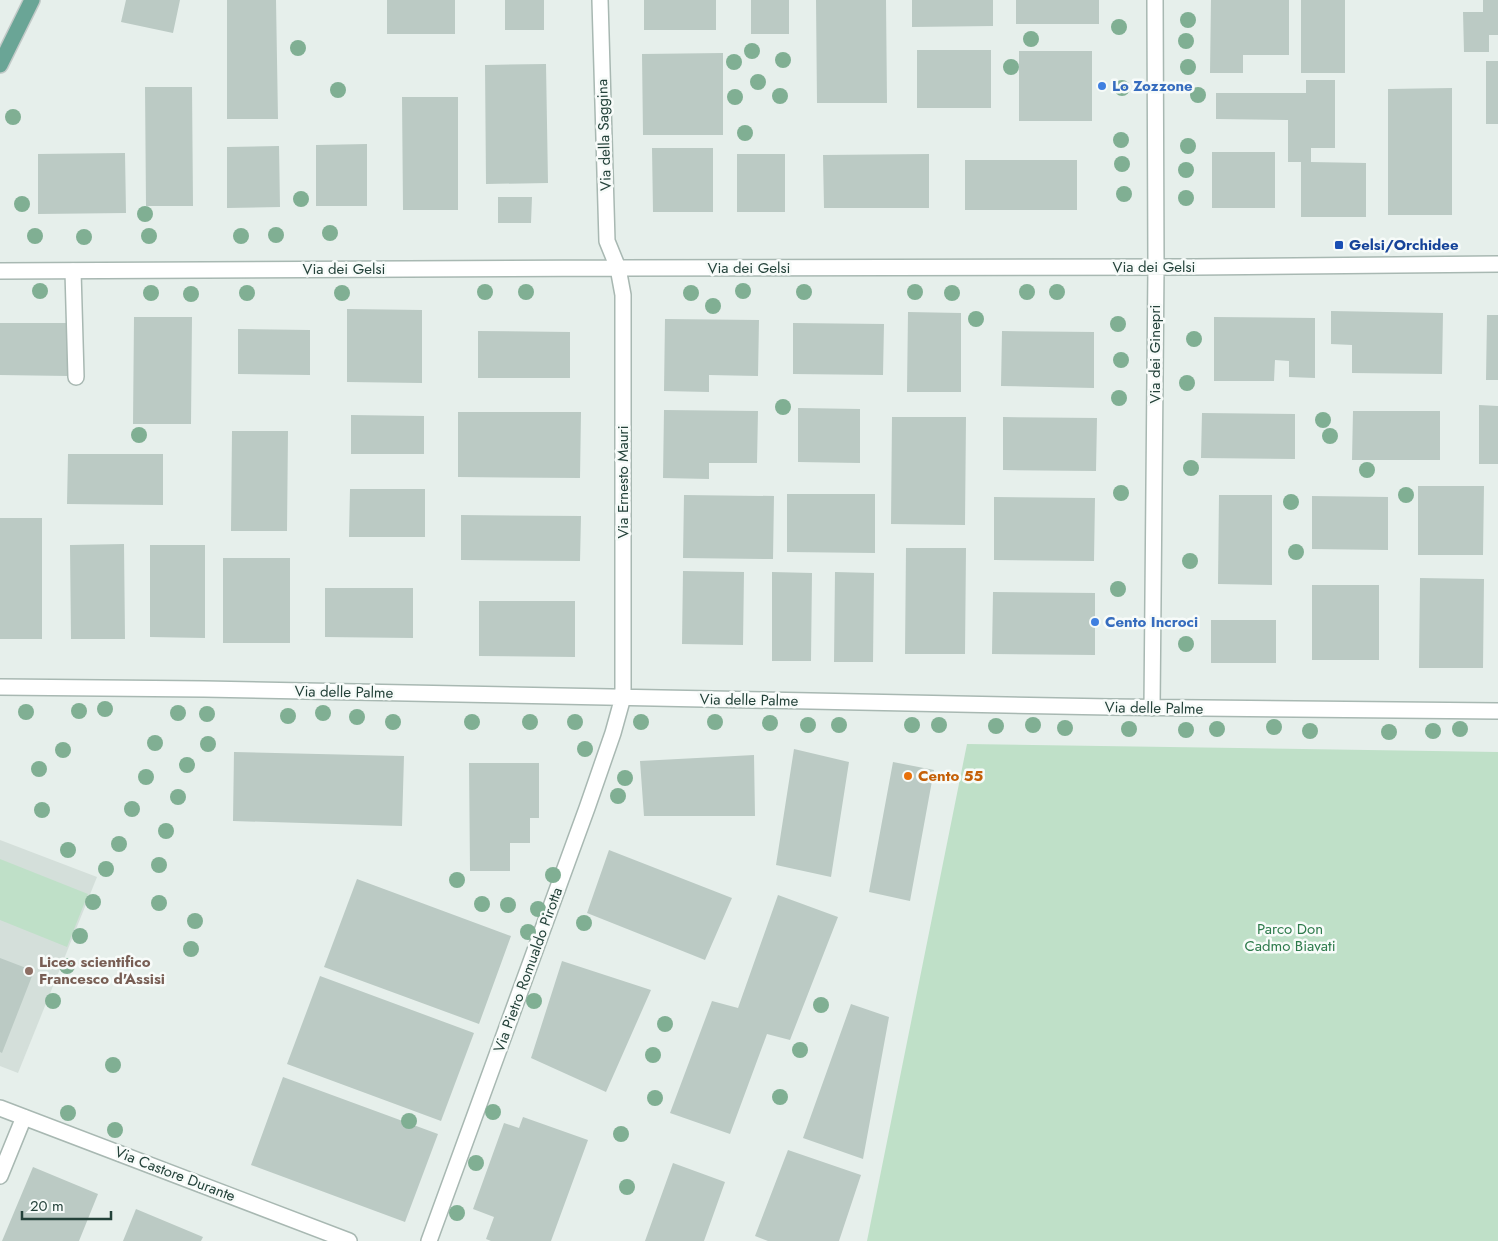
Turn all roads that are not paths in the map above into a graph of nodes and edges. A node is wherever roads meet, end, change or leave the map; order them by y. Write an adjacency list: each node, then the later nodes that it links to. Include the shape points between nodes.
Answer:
1 (32, 0): 4 (main road)
2 (600, 0): 7 (street, Via della Saggina, via 607,241)
3 (1155, 0): 6 (street, Via dei Ginepri)
4 (0, 65)
5 (1498, 264): 6 (street, Via dei Gelsi)
6 (1156, 267): 7 (street, Via dei Gelsi); 13 (street, Via dei Ginepri)
7 (618, 268): 8 (street, Via dei Gelsi); 12 (street, Via Ernesto Mauri, via 623,295)
8 (72, 271): 9 (street, Via dei Gelsi); 10 (street)
9 (0, 272)
10 (76, 377)
11 (0, 687): 12 (street, Via delle Palme)
12 (623, 697): 13 (street, Via delle Palme); 19 (street, Via Pietro Romualdo Pirotta, via 614,733)
13 (1152, 708): 14 (street, Via delle Palme)
14 (1498, 711)
15 (0, 1108): 16 (street, Via Castore Durante)
16 (24, 1117): 17 (street); 18 (street, Via Castore Durante)
17 (0, 1176)
18 (349, 1241)
19 (429, 1241)

